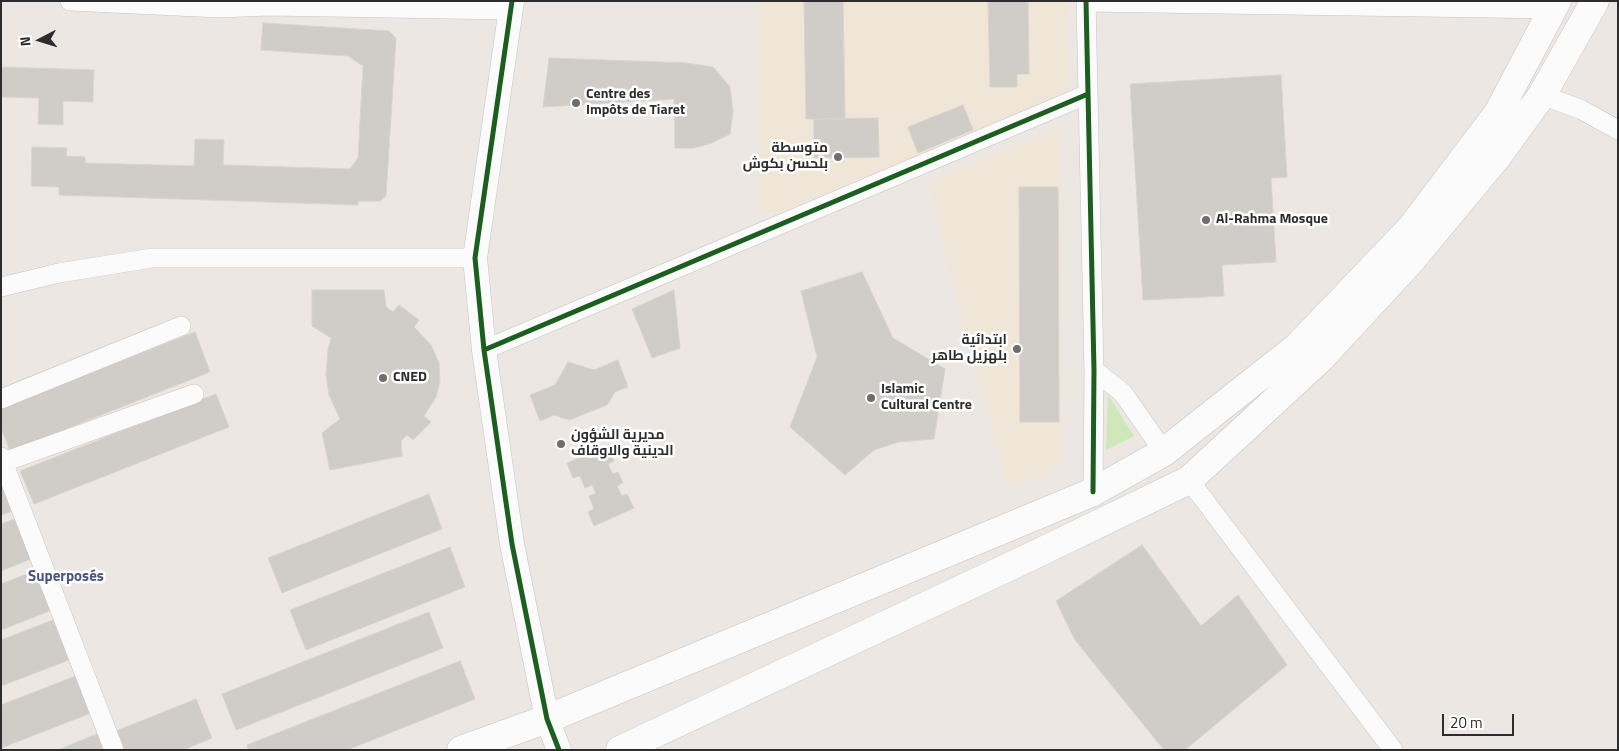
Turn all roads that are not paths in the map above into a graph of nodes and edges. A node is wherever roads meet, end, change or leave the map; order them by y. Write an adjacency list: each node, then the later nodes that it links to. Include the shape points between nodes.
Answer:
1 (70, 1): 5 (street, via 220,8)
2 (1595, 1): 9 (main road)
3 (1086, 2): 4 (street); 8 (street)
4 (1186, 2): 6 (street)
5 (268, 4): 7 (street)
6 (1555, 5): 18 (main road, via 1498,113 1411,228 1297,347)
7 (511, 6): 11 (street)
8 (1088, 94): 14 (street); 15 (street)
9 (1542, 95): 10 (street, via 1582,110); 20 (main road, via 1497,157 1409,263 1320,359)
10 (1618, 130)
11 (475, 258): 12 (street, via 152,258 59,273); 14 (street)
12 (1, 287)
13 (181, 326): 17 (street)
14 (484, 350): 22 (street, via 512,544)
15 (1094, 370): 18 (street, via 1123,392); 21 (street)
16 (194, 394): 19 (street)
17 (1, 399)
18 (1164, 452): 21 (main road)
19 (2, 461): 23 (street)
20 (1189, 480): 26 (main road); 27 (street)
21 (1093, 492): 22 (main road)
22 (547, 719): 24 (main road); 25 (street)
23 (114, 750)
24 (460, 750)
25 (559, 750)
26 (620, 750)
27 (1392, 750)

